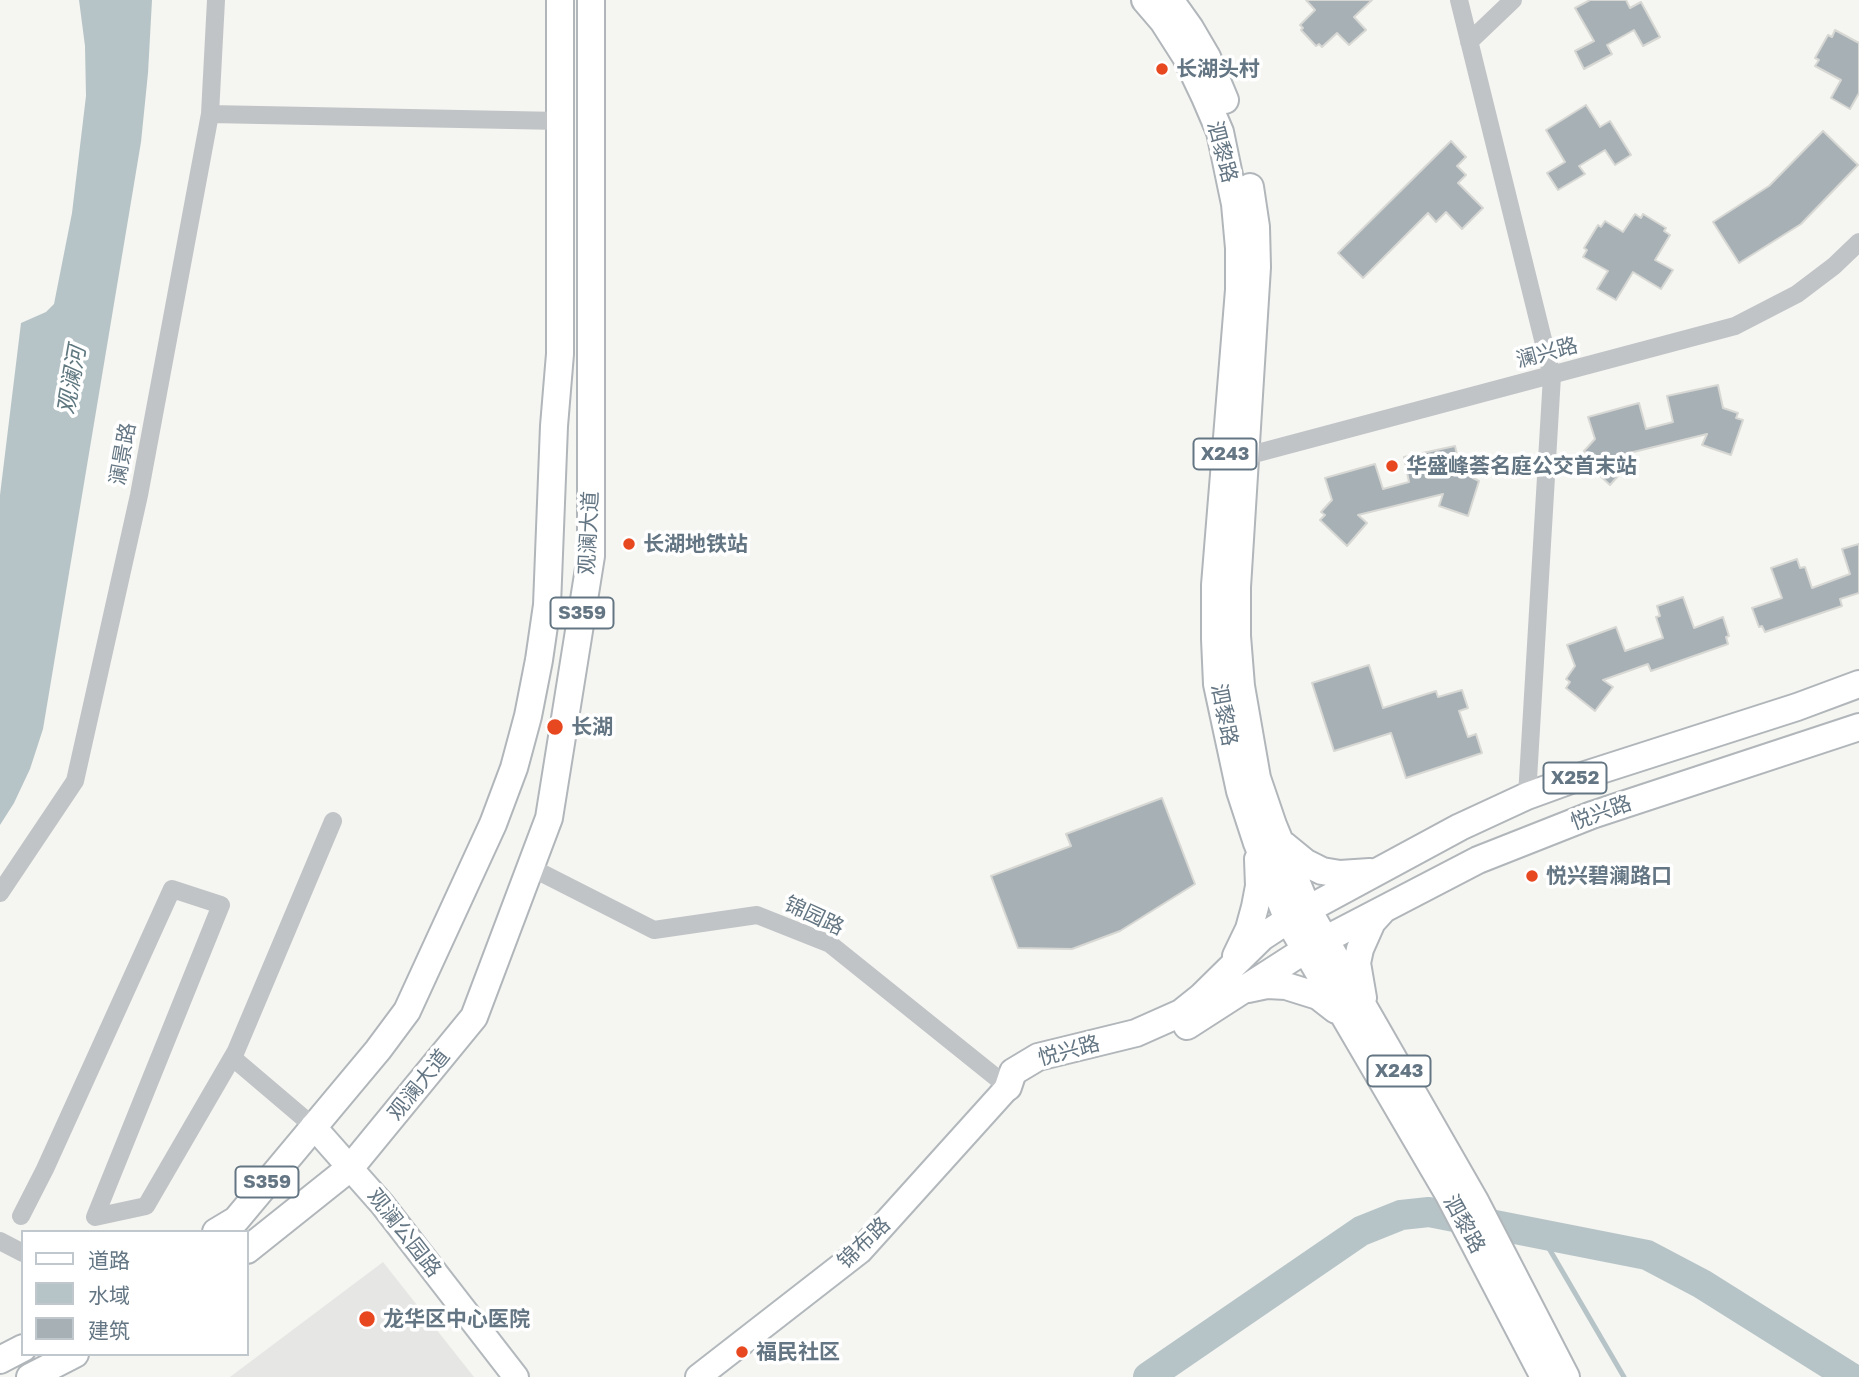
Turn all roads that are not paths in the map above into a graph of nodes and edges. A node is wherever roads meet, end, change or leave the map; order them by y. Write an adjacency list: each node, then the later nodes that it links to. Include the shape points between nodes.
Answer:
1 (216, 0): 9 (street, 澜景路)
2 (560, 0): 10 (main road, 观澜大道 / S359)
3 (591, 0): 19 (main road, 观澜大道 / S359, via 591,556 549,818)
4 (1146, 0): 13 (main road, 泗黎路 / X243, via 1186,57 1205,97 1220,132 1236,204)
5 (1170, 0): 13 (main road, 泗黎路 / X243, via 1207,57 1223,94 1252,196 1257,267)
6 (1459, 0): 8 (street)
7 (1513, 0): 8 (street)
8 (1469, 43): 12 (street)
9 (210, 114): 10 (street); 21 (street, 澜景路, via 138,495 75,781)
10 (560, 121): 30 (main road, 观澜大道 / S359, via 560,354 547,606 528,716 493,824 407,1010)
11 (1859, 242): 12 (street, 澜兴路, via 1816,281 1756,317)
12 (1552, 376): 13 (street, 澜兴路); 16 (street)
13 (1235, 459): 18 (main road, 泗黎路 / X243, via 1215,585 1217,684 1240,791)
14 (1859, 684): 16 (main road, 悦兴路 / X252)
15 (1859, 727): 22 (main road, 悦兴路 / X252, via 1592,815 1478,860)
16 (1527, 796): 20 (main road, 悦兴路 / X252)
17 (333, 821): 28 (street)
18 (1268, 841): 20 (main road, via 1322,871 1340,874); 23 (main road, 泗黎路 / X243); 25 (main road, via 1249,929)
19 (530, 867): 29 (street, 锦园路, via 654,930 757,915 830,944); 31 (main road, 观澜大道 / S359, via 474,1017)
20 (1382, 869): 23 (main road, 悦兴路 / X252)
21 (0, 893)
22 (1386, 908): 24 (main road, 悦兴路 / X252); 27 (main road, via 1364,937 1357,963 1362,994)
23 (1298, 915): 24 (main road, 泗黎路 / X243); 25 (main road, 悦兴路 / X252, via 1262,937)
24 (1315, 945): 26 (main road, 悦兴路 / X252); 27 (main road, 泗黎路 / X243)
25 (1227, 970): 29 (main road, 悦兴路 / X252, via 1181,1013 1136,1033 1038,1057 1013,1072)
26 (1231, 998): 27 (main road, via 1248,989 1286,986 1318,996); 29 (main road, 悦兴路 / X252, via 1169,1035 1047,1065)
27 (1357, 1019): 35 (main road, 泗黎路 / X243, via 1449,1195); 35 (main road, 泗黎路 / X243, via 1475,1201)
28 (236, 1051): 30 (street, via 233,1058); 32 (street, via 146,1206 95,1217 221,905 172,889)
29 (1008, 1087): 41 (main road, 锦布路 / X252, via 860,1251)
30 (313, 1126): 31 (main road, 观澜公园路); 33 (main road, 观澜大道 / S359, via 236,1220)
31 (351, 1167): 36 (main road, 观澜大道 / S359); 40 (main road, 观澜公园路)
32 (21, 1216)
33 (219, 1230)
34 (0, 1241): 37 (street)
35 (1486, 1244): 42 (main road, 泗黎路 / X243); 43 (main road, 泗黎路 / X243)
36 (248, 1249)
37 (21, 1252)
38 (70, 1357): 39 (main road)
39 (30, 1377)
40 (516, 1377)
41 (698, 1377)
42 (1544, 1377)
43 (1566, 1377)

